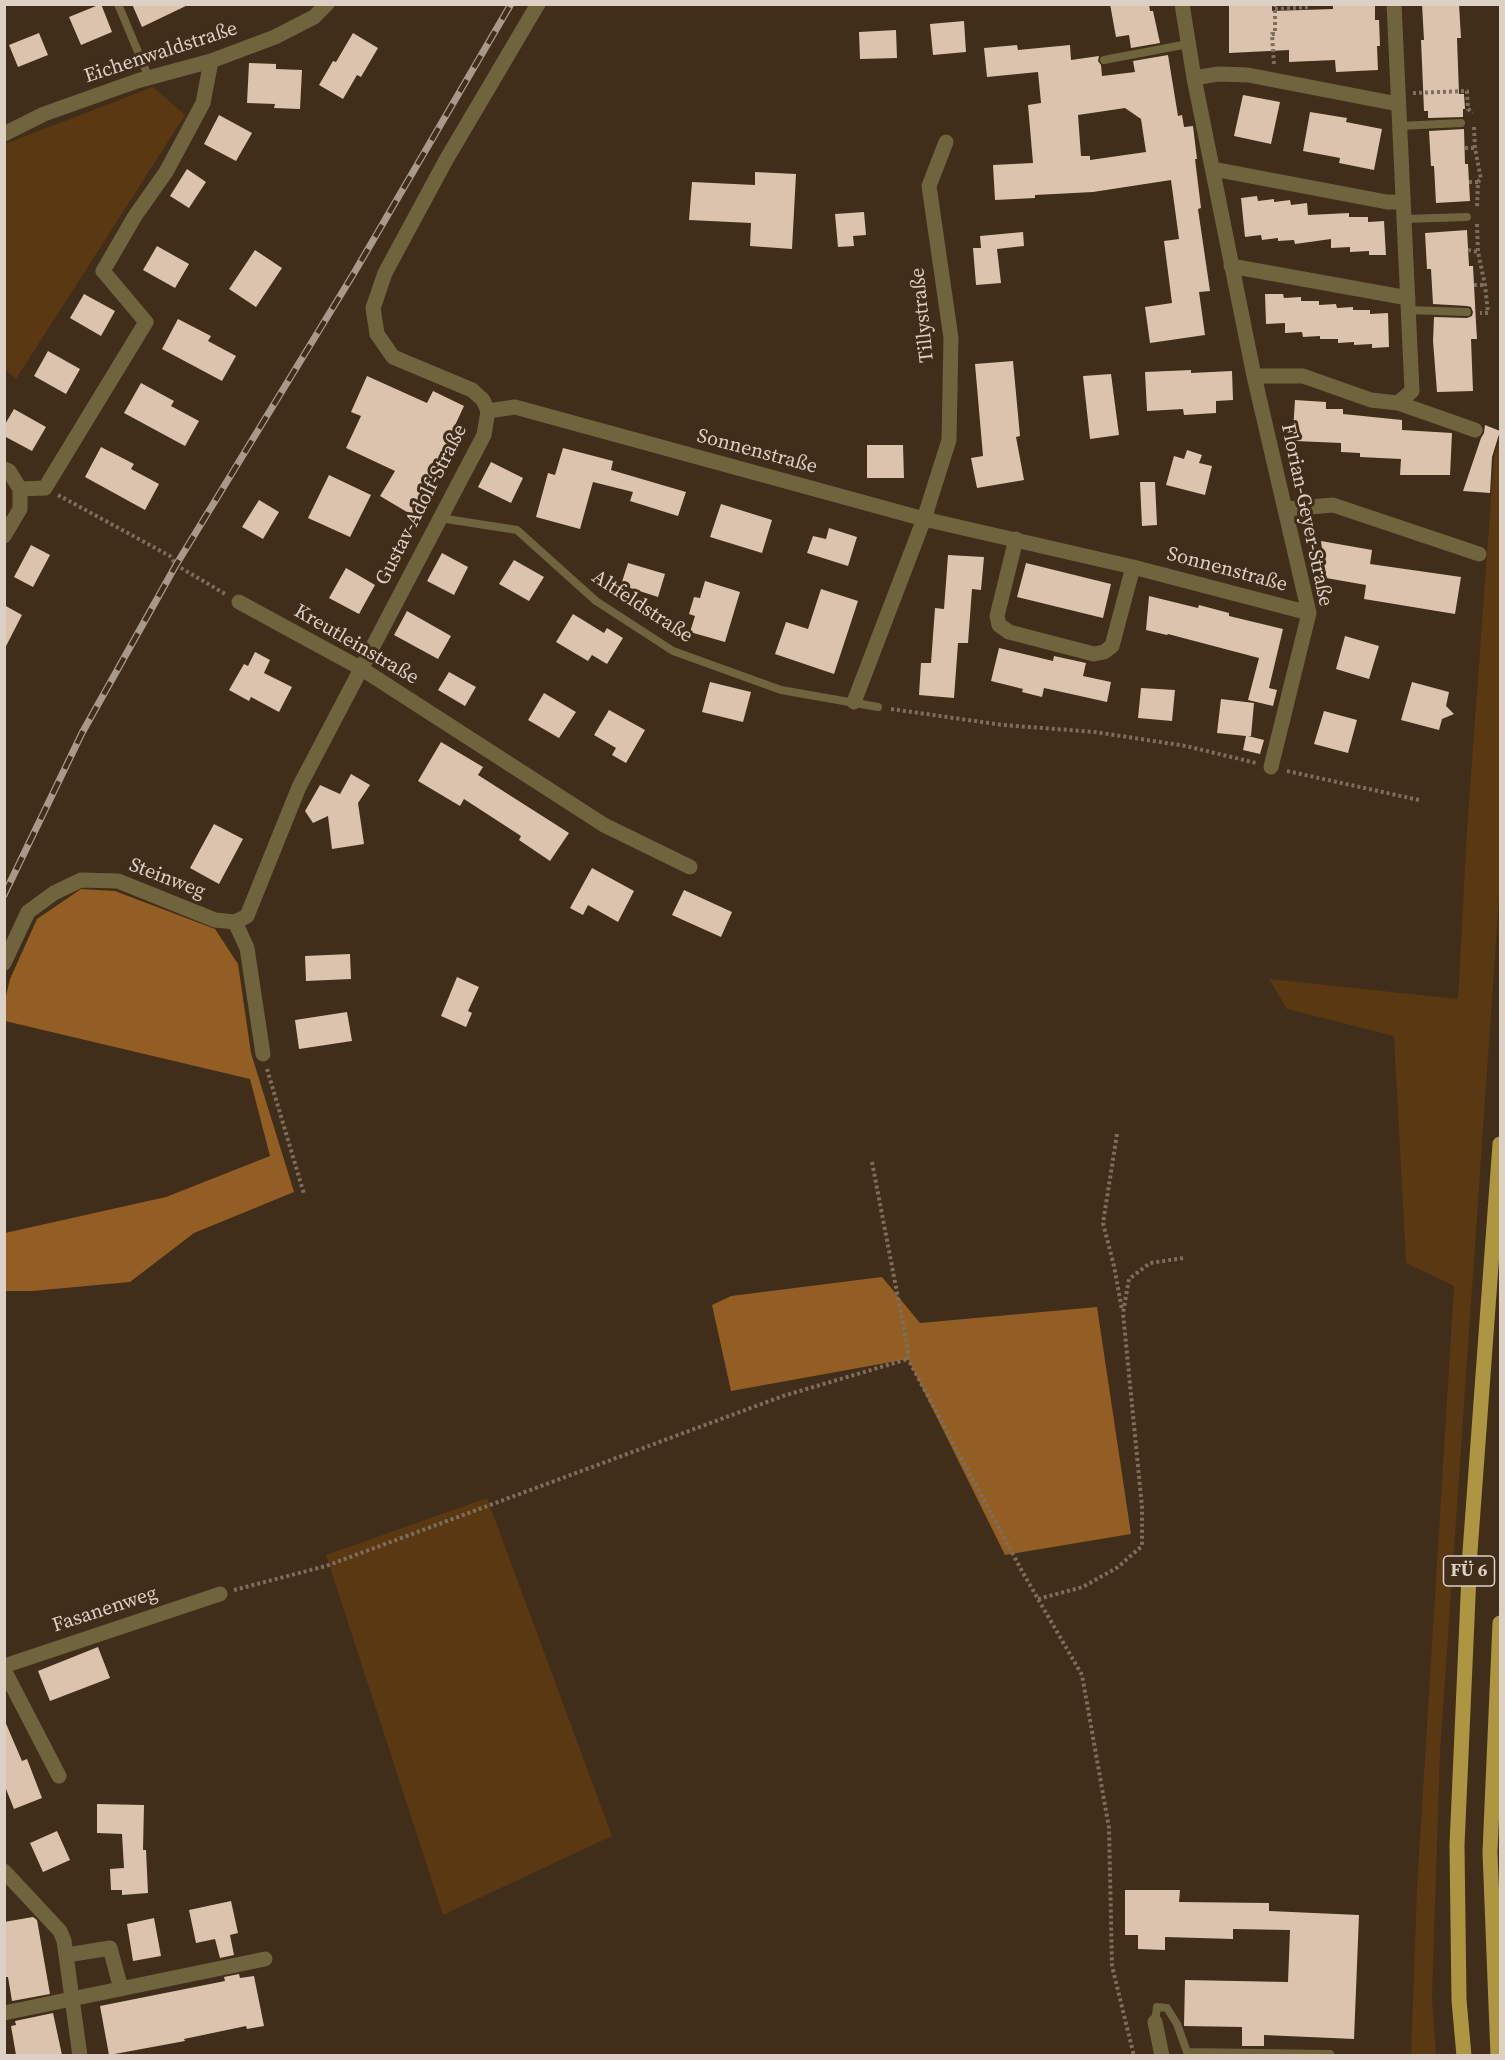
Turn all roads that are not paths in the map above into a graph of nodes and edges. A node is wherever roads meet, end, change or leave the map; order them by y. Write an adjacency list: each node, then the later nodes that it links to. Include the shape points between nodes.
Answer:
1 (118, 4): 9 (lane)
2 (327, 4): 8 (street, Eichenwaldstraße, via 314,17 275,37)
3 (538, 4): 25 (street, Gustav-Adolf-Straße, via 446,160 385,273 373,308 377,334 393,357 472,390)
4 (1182, 4): 6 (street, Florian-Geyer-Straße)
5 (1394, 4): 11 (street)
6 (1188, 44): 7 (lane); 10 (street, Florian-Geyer-Straße)
7 (1104, 60)
8 (211, 61): 9 (street, Eichenwaldstraße); 28 (street, via 203,103 166,172 103,271 146,322 45,488)
9 (148, 78): 14 (street, Eichenwaldstraße, via 44,114)
10 (1194, 78): 11 (street, via 1248,75); 16 (street, Florian-Geyer-Straße)
11 (1397, 99): 13 (street)
12 (1461, 123): 13 (lane)
13 (1399, 126): 17 (street)
14 (4, 134)
15 (946, 142): 31 (street, Tillystraße, via 929,186 951,338 949,440)
16 (1213, 169): 17 (street); 20 (street, Florian-Geyer-Straße)
17 (1403, 202): 19 (street)
18 (1467, 217): 19 (lane)
19 (1404, 219): 21 (street)
20 (1231, 266): 21 (street); 23 (street, Florian-Geyer-Straße)
21 (1408, 304): 22 (lane); 24 (street, via 1412,391)
22 (1467, 312)
23 (1254, 376): 24 (street, via 1303,376 1371,400); 29 (street, Florian-Geyer-Straße)
24 (1398, 403): 26 (street)
25 (488, 411): 30 (street, Gustav-Adolf-Straße, via 484,435); 31 (street, Sonnenstraße, via 515,408)
26 (1475, 430)
27 (4, 469): 28 (street)
28 (20, 489): 32 (street, via 20,509)
29 (1286, 509): 34 (street, via 1333,505); 37 (street, Florian-Geyer-Straße)
30 (439, 518): 38 (street, Gustav-Adolf-Straße); 39 (lane, Altfeldstraße, via 517,530 596,602 673,651 781,690)
31 (924, 519): 33 (street, Sonnenstraße); 39 (street, Tillystraße)
32 (4, 536)
33 (1016, 539): 35 (street, Sonnenstraße); 35 (street, via 997,616 999,625 1009,632 1094,654 1112,646)
34 (1479, 554)
35 (1133, 567): 37 (street, Sonnenstraße)
36 (238, 602): 38 (street, Kreutleinstraße)
37 (1309, 613): 41 (street, Florian-Geyer-Straße)
38 (362, 669): 42 (street, Kreutleinstraße, via 604,825); 43 (street, Gustav-Adolf-Straße, via 299,787)
39 (854, 702): 40 (lane, Altfeldstraße)
40 (878, 707)
41 (1271, 767)
42 (690, 867)
43 (241, 919): 44 (street, Steinweg, via 214,920 118,881 81,880 28,912); 45 (street)
44 (4, 963)
45 (262, 1054)
46 (1500, 1144): 63 (main road, FÜ 6, via 1470,1552 1457,1845 1459,2000)
47 (219, 1594): 49 (street, Fasanenweg)
48 (1500, 1623): 56 (main road, via 1490,1852)
49 (4, 1668): 50 (street, Fasanenweg)
50 (59, 1776)
51 (4, 1871): 52 (street, via 60,1931)
52 (67, 1955): 54 (street, via 110,1948); 55 (street)
53 (265, 1959): 54 (street)
54 (121, 1989): 55 (street)
55 (73, 1999): 57 (street); 61 (street)
56 (1495, 2001): 58 (main road); 64 (main road)
57 (4, 2013)
58 (1500, 2019)
59 (1155, 2022): 60 (lane, via 1157,2007 1167,2008 1187,2052); 62 (street)
60 (1330, 2054)
61 (80, 2055)
62 (1162, 2055)
63 (1464, 2055)
64 (1498, 2055)

